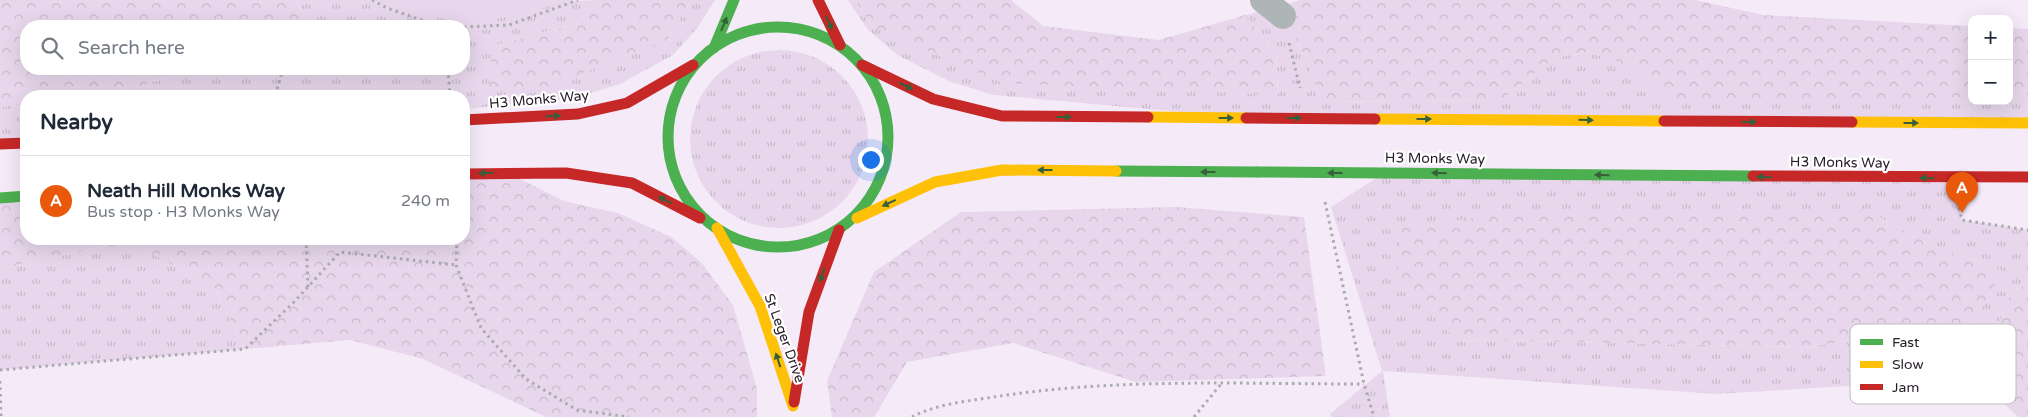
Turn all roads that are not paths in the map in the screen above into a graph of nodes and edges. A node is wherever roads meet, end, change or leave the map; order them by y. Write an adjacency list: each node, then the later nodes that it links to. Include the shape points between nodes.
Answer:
1 (734, 0): 6 (main road, one-way to 1)
2 (818, 0): 5 (main road, one-way to 5)
3 (1263, 0): 4 (street)
4 (1283, 16)
5 (840, 45): 6 (main road, via 806,31 776,27 754,29 733,36); 8 (main road)
6 (714, 48): 7 (main road)
7 (696, 63): 9 (main road, H3 Monks Way, one-way to 7, via 578,114 628,103); 18 (main road, via 672,108 668,133 670,158 678,182 691,204)
8 (862, 65): 10 (main road, one-way to 10, bridge, via 933,98 1002,116); 17 (main road, via 878,89 887,117 889,145 883,174 870,199)
9 (470, 120)
10 (2028, 123)
11 (20, 143): 12 (main road)
12 (0, 144)
13 (470, 174): 18 (main road, one-way to 13, via 632,183 566,172)
14 (2028, 177): 17 (main road, H3 Monks Way, one-way to 17, bridge, via 1002,170 935,182)
15 (20, 196): 16 (main road)
16 (0, 198)
17 (851, 220): 19 (main road)
18 (713, 225): 19 (main road, via 740,240 791,247 816,241); 20 (main road, St Leger Drive, one-way to 18, via 760,306)
19 (839, 230): 20 (main road, St Leger Drive, one-way to 20, via 809,312)
20 (793, 412)

